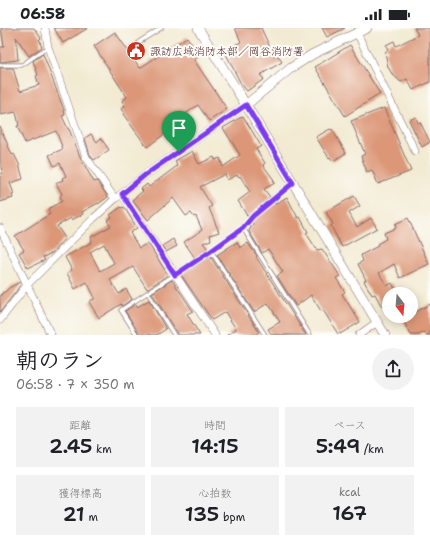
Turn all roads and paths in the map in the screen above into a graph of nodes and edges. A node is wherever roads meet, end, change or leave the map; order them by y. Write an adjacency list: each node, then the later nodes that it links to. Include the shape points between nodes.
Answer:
1 (45, 28): 6 (street)
2 (161, 28): 5 (lane)
3 (198, 28): 8 (street)
4 (362, 30): 8 (street, via 291,68); 9 (street)
5 (139, 42)
6 (48, 48): 7 (lane, via 22,65); 12 (street, via 86,157)
7 (0, 65)
8 (246, 105): 10 (street); 11 (street, via 145,175)
9 (415, 151)
10 (293, 183): 14 (lane, via 253,216); 20 (street)
11 (122, 194): 12 (street); 16 (street)
12 (115, 199): 17 (street)
13 (0, 228): 17 (street)
14 (243, 228): 15 (lane); 26 (lane)
15 (211, 251): 16 (lane); 25 (lane)
16 (175, 275): 18 (lane); 24 (street)
17 (27, 285): 19 (street); 21 (street)
18 (148, 293): 22 (lane, via 121,310); 23 (lane)
19 (0, 320)
20 (377, 322): 27 (street); 28 (street)
21 (51, 335)
22 (137, 335)
23 (174, 335)
24 (215, 335)
25 (265, 335)
26 (310, 335)
27 (359, 335)
28 (385, 335)

